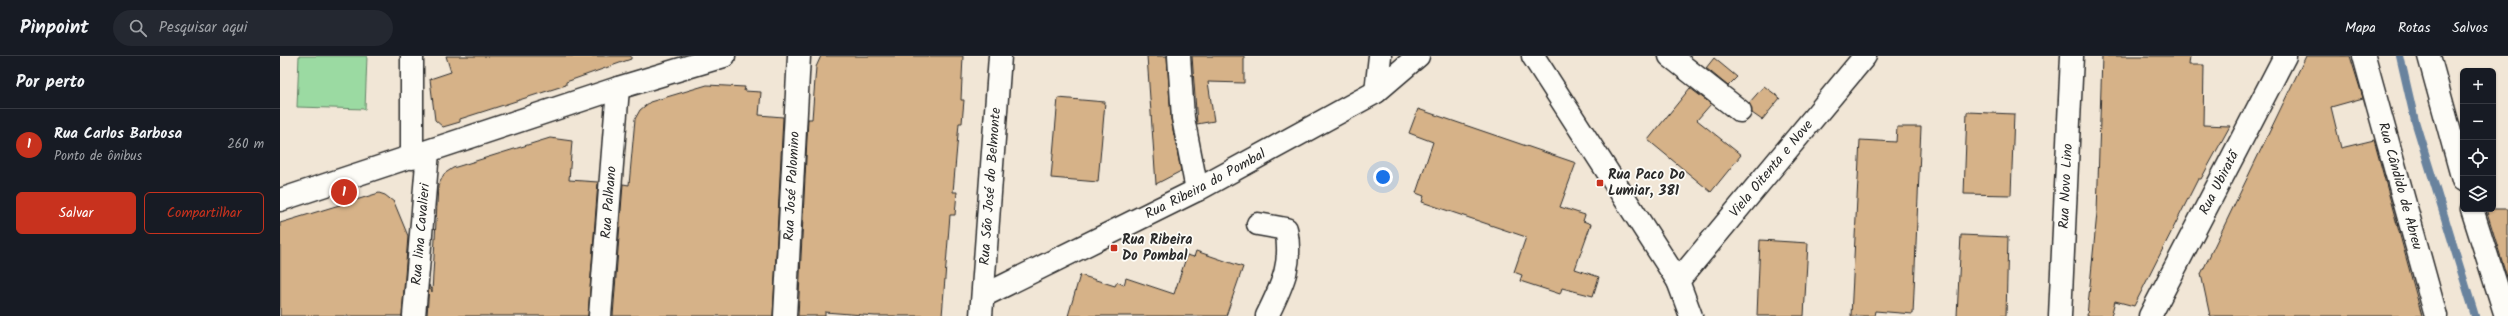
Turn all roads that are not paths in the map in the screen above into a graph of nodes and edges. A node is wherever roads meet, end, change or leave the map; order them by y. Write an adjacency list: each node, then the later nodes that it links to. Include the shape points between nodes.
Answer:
1 (412, 56): 18 (street, Rua lina Cavalieri)
2 (724, 56): 15 (street)
3 (799, 56): 29 (street, Rua José Palomino)
4 (1000, 56): 25 (street, Rua São José do Belmonte)
5 (1179, 56): 20 (street, via 1183,118)
6 (1380, 56): 16 (street)
7 (1418, 56): 16 (street, Rua Ribeira do Pombal)
8 (1533, 56): 24 (street)
9 (1670, 56): 17 (street)
10 (1864, 56): 24 (street, Viela Oitenta e Nove)
11 (2072, 56): 32 (street, Rua Novo Lino)
12 (2285, 56): 26 (street, Rua Ubiratã)
13 (2364, 56): 33 (street, Rua Cândido de Abreu)
14 (2428, 56): 19 (street)
15 (618, 88): 18 (street); 28 (street, Rua Palhano)
16 (1376, 92): 20 (street, Rua Ribeira do Pombal)
17 (1740, 111)
18 (420, 155): 21 (street); 27 (street, Rua lina Cavalieri)
19 (2462, 176)
20 (1197, 190): 25 (street, Rua Ribeira do Pombal)
21 (280, 200)
22 (2473, 212): 34 (street)
23 (1258, 224): 30 (street, via 1286,229 1290,248 1286,277)
24 (1678, 281): 31 (street)
25 (982, 306)
26 (2154, 314)
27 (414, 316)
28 (600, 316)
29 (785, 316)
30 (1267, 316)
31 (1692, 316)
32 (2060, 316)
33 (2436, 316)
34 (2506, 316)

